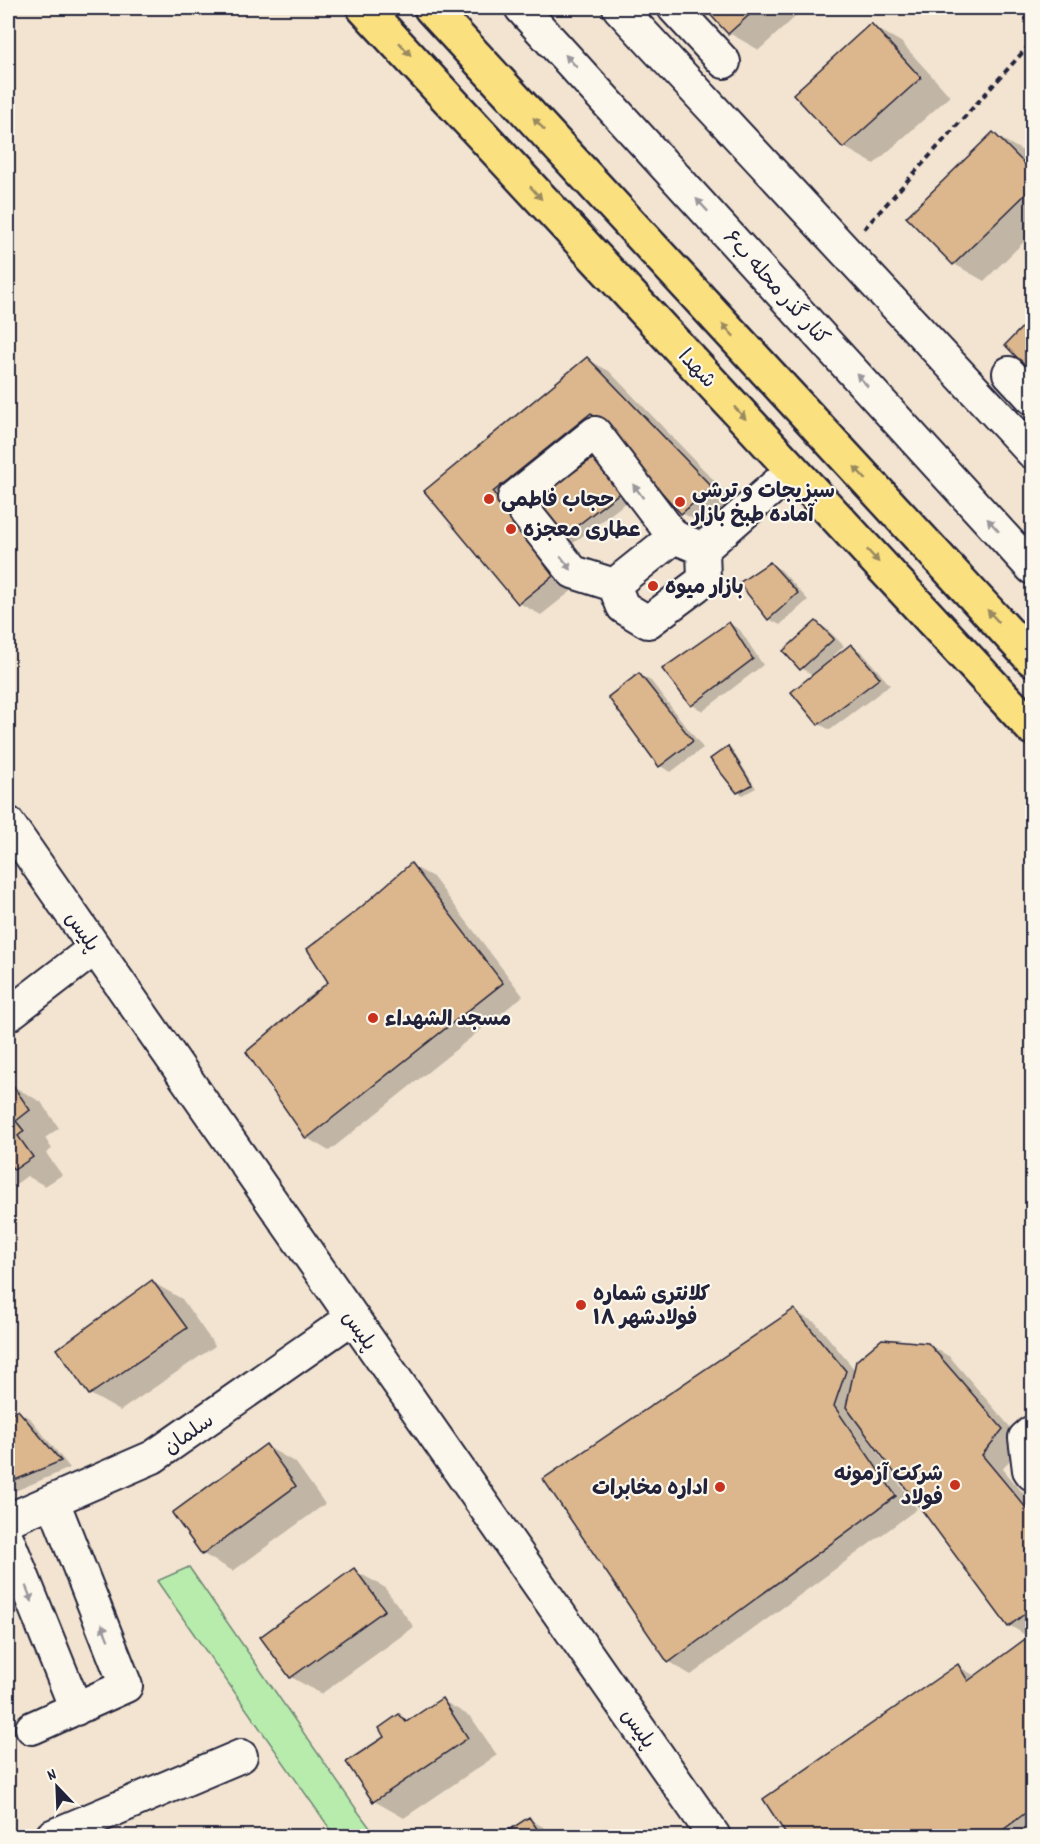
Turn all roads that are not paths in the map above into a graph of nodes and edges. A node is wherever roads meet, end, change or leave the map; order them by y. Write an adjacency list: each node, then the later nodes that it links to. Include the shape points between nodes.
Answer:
1 (364, 8): 8 (main road, شهدا, one-way to 8)
2 (431, 8): 7 (main road, one-way to 2)
3 (521, 8): 15 (street, کنار گذر محله ب۶, one-way to 3)
4 (619, 8): 11 (street)
5 (674, 8): 6 (street)
6 (724, 62)
7 (694, 292): 8 (main road); 17 (main road, one-way to 7)
8 (657, 324): 12 (main road, شهدا, one-way to 12)
9 (1009, 373): 10 (street)
10 (1032, 398)
11 (1032, 452)
12 (793, 470): 14 (street); 18 (main road, شهدا, one-way to 18)
13 (674, 537): 14 (street); 16 (street); 16 (street, one-way to 16, via 595,434 514,498 573,572)
14 (703, 549): 16 (street, via 704,580 648,622 622,607)
15 (1032, 568)
16 (614, 585)
17 (1032, 659)
18 (1032, 728)
19 (8, 823): 20 (street, پلیس)
20 (95, 948): 21 (street); 22 (street, پلیس)
21 (8, 1015)
22 (352, 1318): 25 (street, سلمان, via 153,1457); 32 (street, پلیس)
23 (1032, 1432): 24 (street, via 1025,1438)
24 (1032, 1474)
25 (53, 1501): 26 (street, سلمان); 28 (street, one-way to 25, via 126,1686)
26 (8, 1520)
27 (8, 1540): 28 (street, one-way to 28)
28 (76, 1709): 29 (street)
29 (32, 1728)
30 (242, 1756): 31 (street)
31 (52, 1836)
32 (714, 1836)

